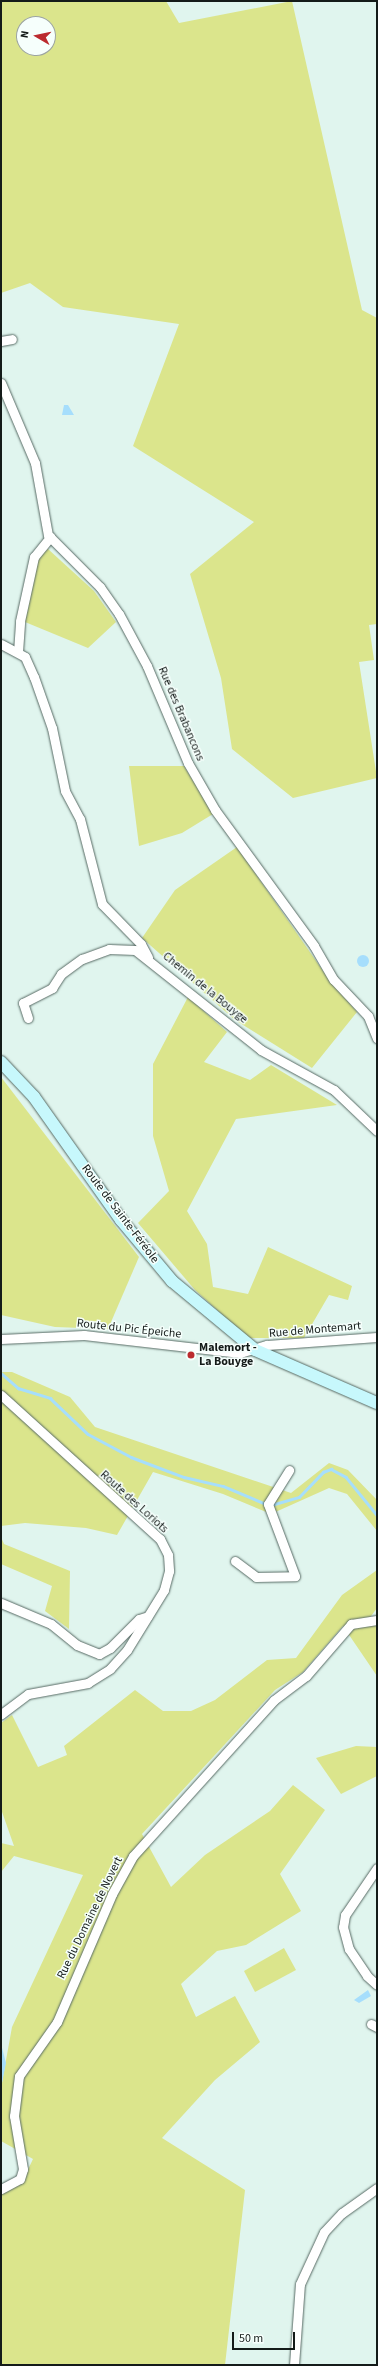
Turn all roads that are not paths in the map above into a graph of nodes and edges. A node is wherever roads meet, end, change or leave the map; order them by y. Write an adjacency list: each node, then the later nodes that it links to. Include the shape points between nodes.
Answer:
1 (12, 339): 2 (street)
2 (1, 341)
3 (1, 382): 4 (street, via 35,463)
4 (50, 537): 6 (street, via 34,557 20,621); 9 (street, Rue des Brabancons, via 100,587 119,614 147,666 188,763 215,810 334,980 368,1016)
5 (1, 644): 6 (street)
6 (18, 652): 7 (street, via 25,657 34,677 52,728 65,791 80,819 102,904 141,944)
7 (149, 959): 8 (street, Chemin de la Bouyge, via 135,950 109,949 82,959 61,974 52,988 30,996 23,1003); 11 (street, Chemin de la Bouyge, via 261,1050 334,1090)
8 (28, 1018)
9 (377, 1038)
10 (1, 1062): 14 (main road, Route de Sainte-Féréole, via 34,1097 121,1220 172,1281)
11 (377, 1131)
12 (377, 1337): 14 (street, Rue de Montemart, via 267,1345)
13 (1, 1339): 14 (street, Route du Pic Épeiche, via 84,1336 240,1353)
14 (255, 1350): 16 (main road, Route de Sainte-Féréole)
15 (1, 1395): 20 (street, Route des Loriots, via 160,1539 168,1555 169,1571 164,1590)
16 (377, 1403)
17 (289, 1470): 18 (street, via 268,1504 295,1576 256,1577)
18 (235, 1561)
19 (1, 1603): 20 (street, via 51,1624 77,1645 99,1654 110,1648 139,1619)
20 (148, 1616): 22 (street, Route des Loriots, via 127,1650 110,1669 88,1683 28,1694)
21 (377, 1620): 26 (street, Rue du Domaine de Novert, via 351,1624 306,1676 274,1700 133,1856 112,1894 57,2022 19,2076 14,2116 23,2169 20,2179)
22 (1, 1714)
23 (377, 1868): 24 (street, via 346,1915 343,1926 349,1949 367,1976)
24 (377, 1985)
25 (377, 2188): 27 (street, via 342,2212 324,2232 300,2284)
26 (1, 2189)
27 (294, 2365)

